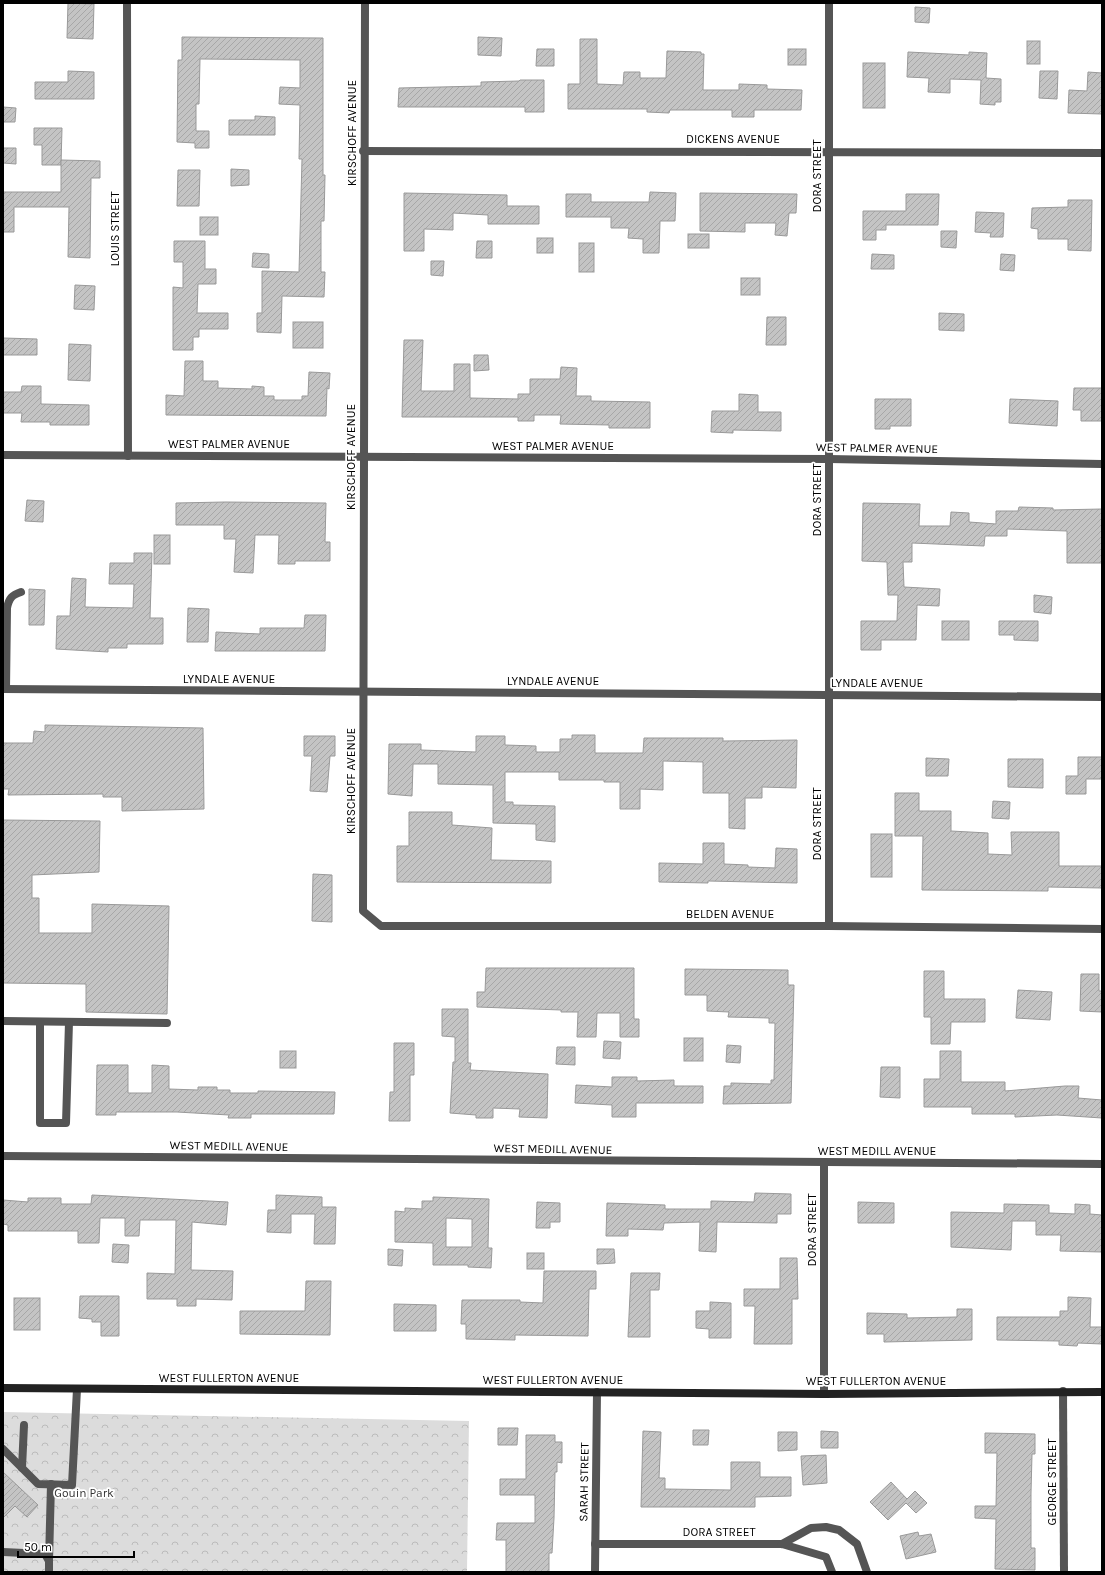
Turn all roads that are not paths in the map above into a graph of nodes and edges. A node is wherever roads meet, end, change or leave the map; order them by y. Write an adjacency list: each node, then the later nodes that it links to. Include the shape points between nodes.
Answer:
1 (127, 3): 8 (street, LOUIS STREET)
2 (365, 3): 4 (street, KIRSCHOFF AVENUE)
3 (829, 3): 5 (street, DORA STREET)
4 (363, 151): 5 (street, DICKENS AVENUE); 9 (street, KIRSCHOFF AVENUE)
5 (829, 152): 6 (street, DICKENS AVENUE); 10 (street, DORA STREET)
6 (1102, 153)
7 (3, 455): 8 (street, WEST PALMER AVENUE)
8 (128, 456): 9 (street, WEST PALMER AVENUE)
9 (363, 457): 10 (street, WEST PALMER AVENUE); 14 (street, KIRSCHOFF AVENUE)
10 (829, 459): 11 (street, WEST PALMER AVENUE); 15 (street, DORA STREET)
11 (1102, 464)
12 (21, 592): 13 (street, via 9,599 7,608)
13 (4, 689): 14 (street, LYNDALE AVENUE)
14 (363, 692): 15 (street, LYNDALE AVENUE); 17 (street, KIRSCHOFF AVENUE)
15 (829, 694): 16 (street, LYNDALE AVENUE); 18 (street, DORA STREET)
16 (1102, 697)
17 (363, 911): 18 (street, BELDEN AVENUE, via 381,926)
18 (829, 926): 19 (street, BELDEN AVENUE)
19 (1102, 930)
20 (3, 1021): 21 (street)
21 (40, 1022): 22 (street); 22 (street, via 40,1123 66,1123)
22 (69, 1022): 23 (street)
23 (167, 1023)
24 (3, 1156): 25 (street, WEST MEDILL AVENUE)
25 (824, 1163): 26 (street, WEST MEDILL AVENUE); 32 (street, DORA STREET)
26 (1102, 1164)
27 (3, 1388): 28 (street, WEST FULLERTON AVENUE)
28 (77, 1389): 30 (street, WEST FULLERTON AVENUE); 36 (street, via 72,1484)
29 (1063, 1391): 31 (street, WEST FULLERTON AVENUE); 32 (street, WEST FULLERTON AVENUE); 45 (street, GEORGE STREET)
30 (597, 1392): 32 (street, WEST FULLERTON AVENUE); 37 (street, SARAH STREET)
31 (1102, 1392)
32 (824, 1394)
33 (24, 1425): 35 (street)
34 (3, 1449): 35 (street)
35 (22, 1468): 36 (street, via 38,1484)
36 (51, 1484): 40 (street)
37 (595, 1544): 38 (street, DORA STREET); 42 (street, SARAH STREET)
38 (782, 1544): 43 (street, DORA STREET, via 826,1557); 44 (street, via 810,1528 826,1527 839,1530 857,1544)
39 (3, 1552): 40 (street)
40 (47, 1557): 41 (street)
41 (49, 1572)
42 (595, 1572)
43 (832, 1572)
44 (867, 1572)
45 (1064, 1572)

